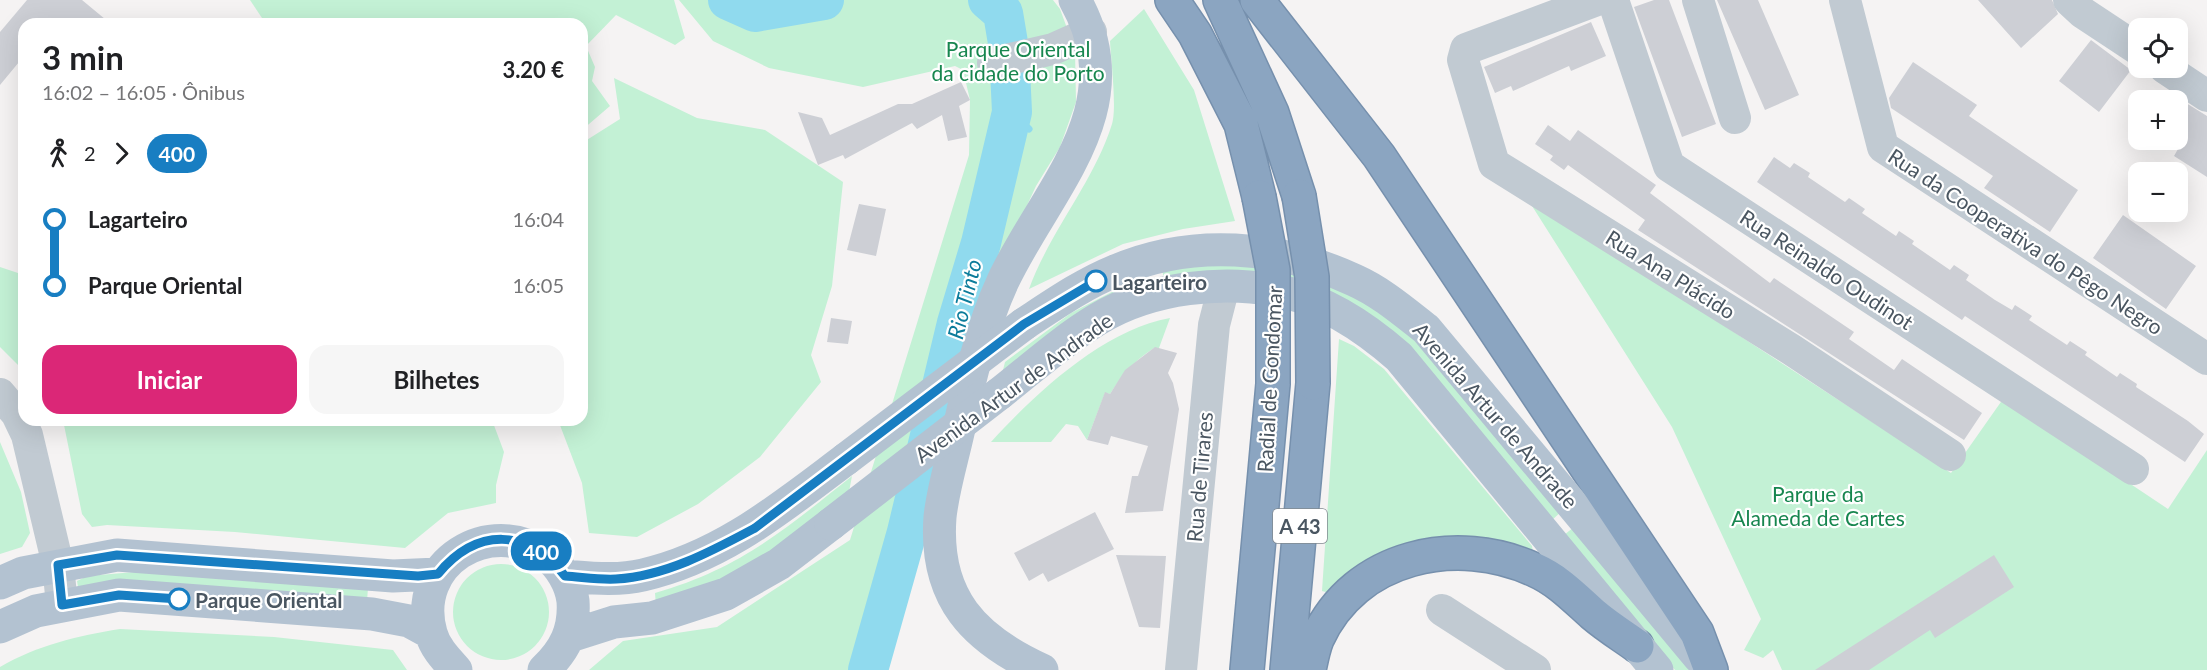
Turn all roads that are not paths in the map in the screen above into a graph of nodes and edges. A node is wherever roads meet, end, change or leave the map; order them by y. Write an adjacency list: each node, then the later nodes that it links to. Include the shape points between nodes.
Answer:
1 (1075, 0): 10 (main road)
2 (1172, 0): 36 (highway, Radial de Gondomar / A 43, bridge, via 1195,34 1241,124 1273,270 1273,384)
3 (1220, 0): 37 (highway, Radial de Gondomar / A 43, bridge, via 1272,113 1299,196 1312,277 1313,382)
4 (1257, 0): 41 (highway, via 1379,156 1697,633)
5 (1597, 0): 21 (street, Rua Ana Plácido, via 1469,46 1463,54 1494,164 1792,350)
6 (1613, 0): 22 (street, Rua Reinaldo Oudinot, via 1669,166)
7 (1698, 0): 15 (street)
8 (1845, 0): 17 (street, Rua da Cooperativa do Pêgo Negro, via 1883,147)
9 (2069, 0): 11 (street, via 2083,14)
10 (1091, 32): 12 (street, via 1036,54); 34 (main road, via 1097,74 1089,123 992,307 965,401 940,516 944,573 954,599 988,641)
11 (2128, 43)
12 (993, 63)
13 (2180, 78): 14 (street)
14 (2207, 96)
15 (1735, 118)
16 (1224, 286): 30 (main road, Avenida Artur de Andrade, bridge, via 1173,292 1097,320 778,564 726,594 652,618 614,622); 31 (main road, Avenida Artur de Andrade, via 1285,292 1339,313 1371,332 1399,357); 35 (street, Rua de Tirares, via 1214,325)
17 (2207, 359)
18 (0, 394): 19 (street)
19 (18, 416)
20 (23, 426): 23 (street)
21 (1950, 455)
22 (2133, 469)
23 (58, 565): 24 (main road, via 117,555 393,576); 26 (main road, via 23,573); 27 (street)
24 (438, 574): 25 (main road, via 452,557 470,546 491,540 513,540 552,559); 29 (main road, via 430,593)
25 (565, 576): 30 (main road, via 574,616); 41 (main road, Avenida Artur de Andrade, bridge, via 643,576 708,554 755,528 1024,324 1115,271 1155,258 1209,249 1292,256 1355,280 1387,298 1426,328)
26 (0, 584)
27 (62, 605): 28 (main road, via 36,611); 29 (main road, via 119,595 372,614 409,621)
28 (0, 627)
29 (431, 633): 32 (main road, via 441,654)
30 (570, 636): 33 (main road, via 559,656)
31 (1647, 658): 38 (highway, via 1565,588 1537,571 1479,553 1443,552 1388,567 1354,590 1326,622 1316,641)
32 (456, 670)
33 (544, 670)
34 (1042, 670)
35 (1181, 670)
36 (1247, 670)
37 (1287, 670)
38 (1309, 670)
39 (1495, 670): 40 (street, via 1454,618)
40 (1535, 670)
41 (1711, 670)

